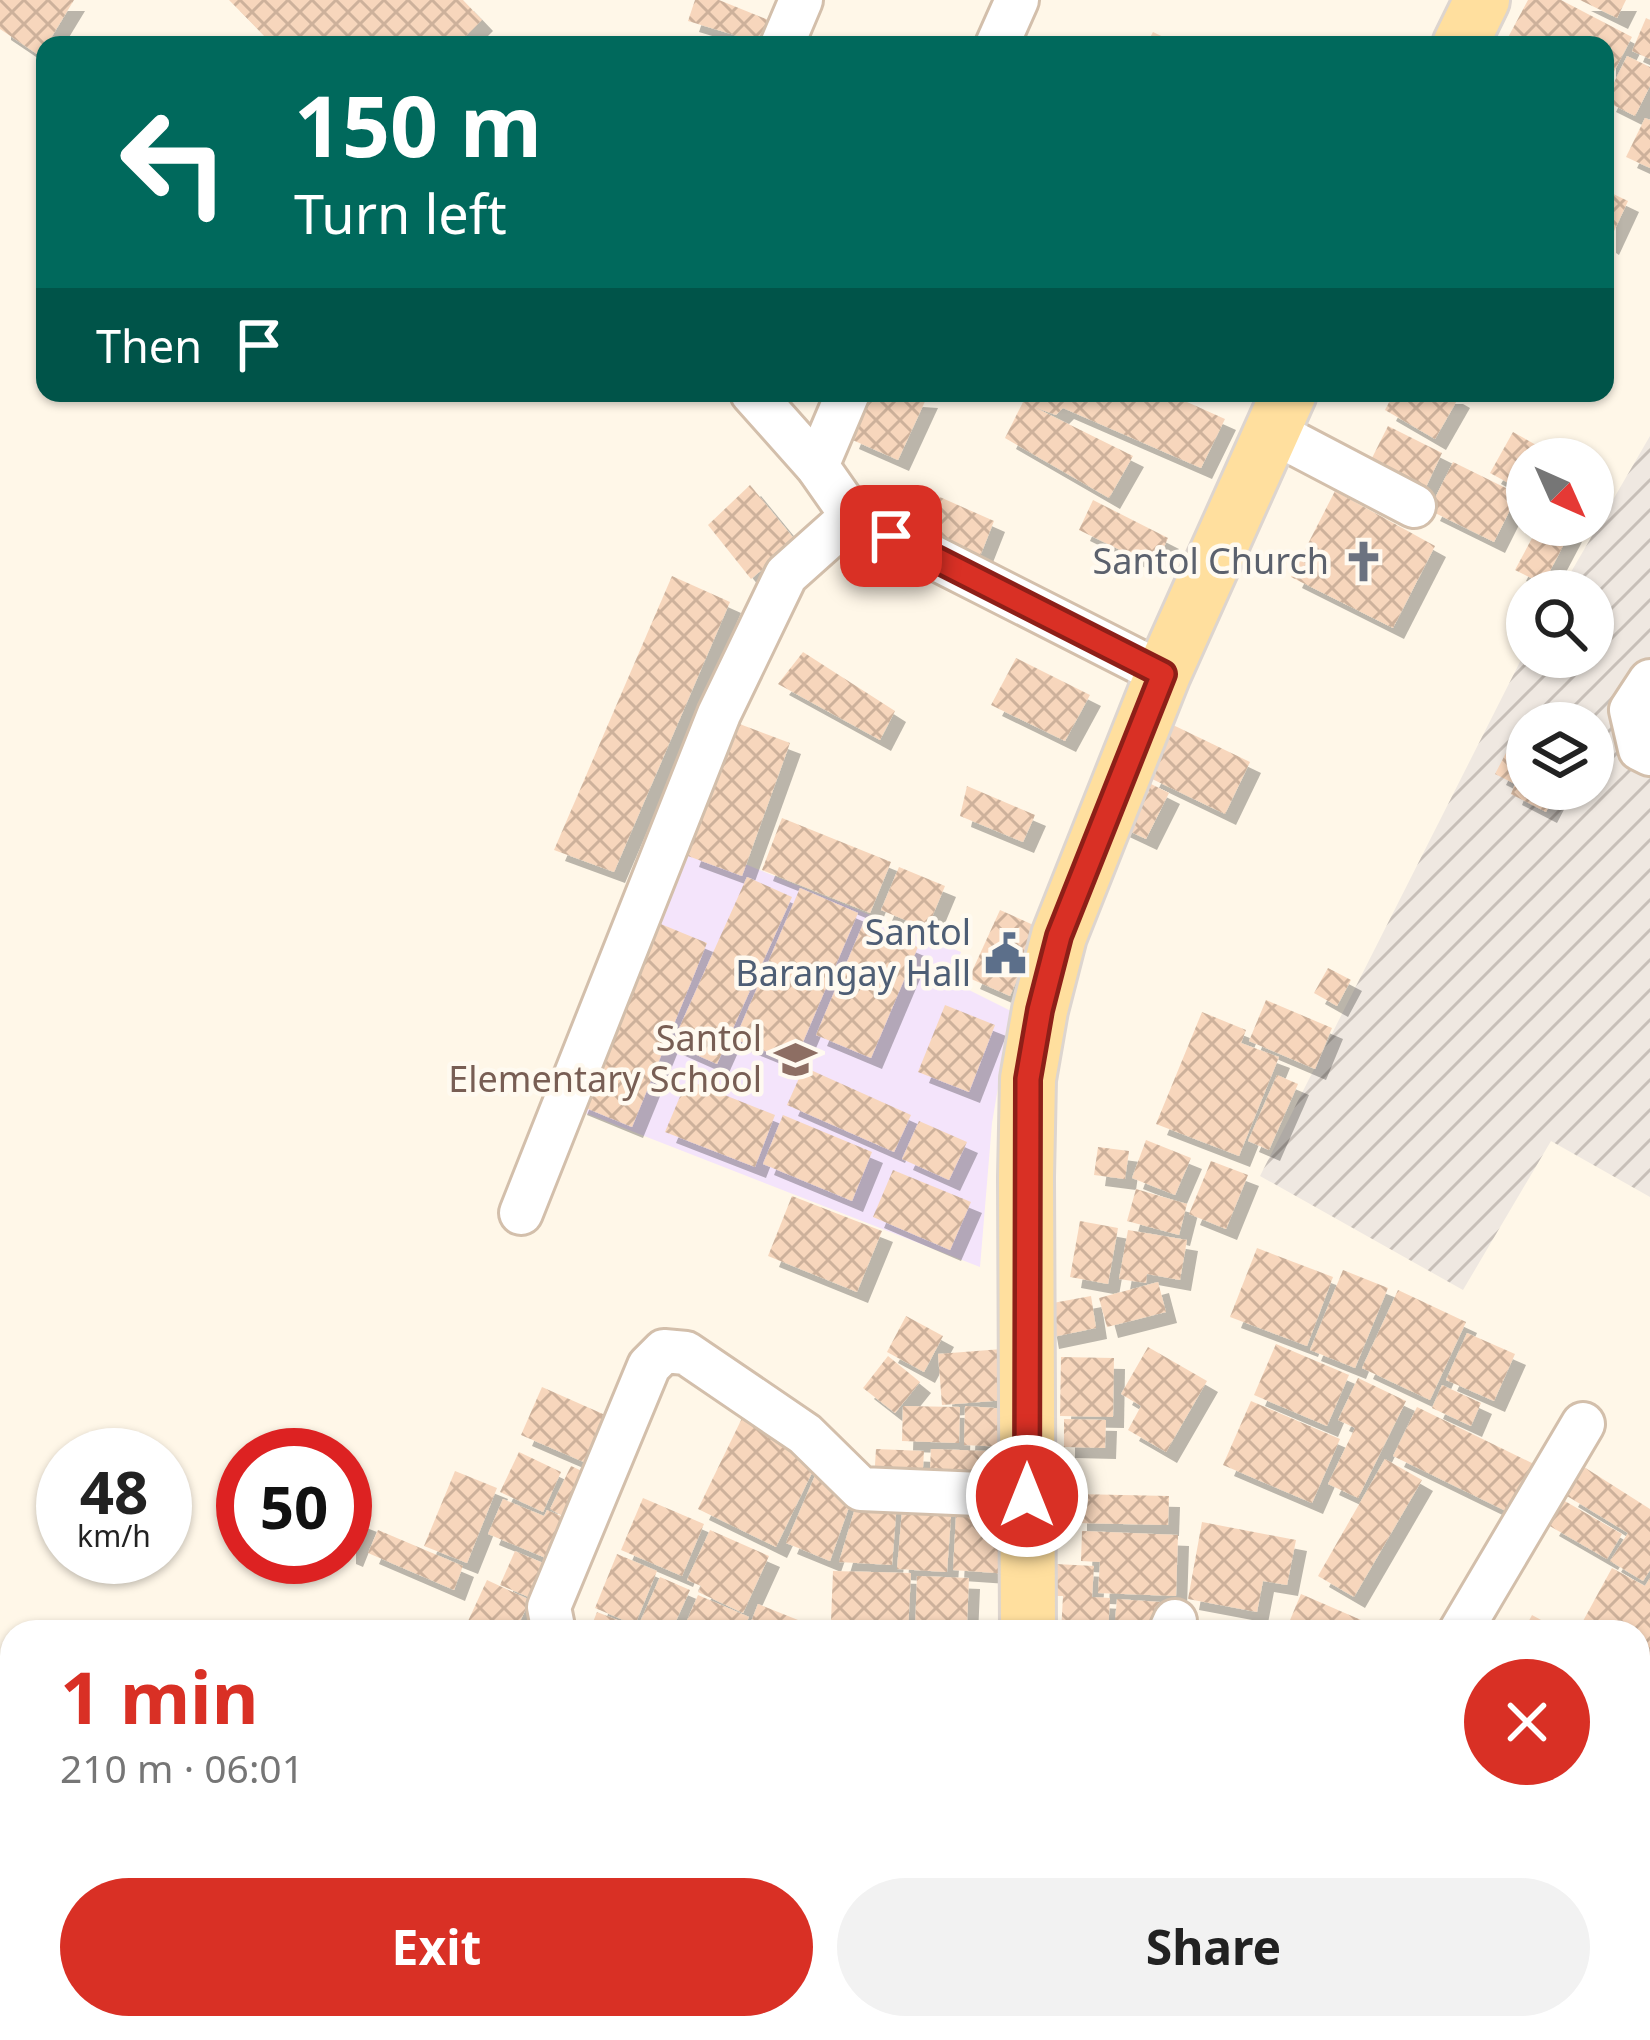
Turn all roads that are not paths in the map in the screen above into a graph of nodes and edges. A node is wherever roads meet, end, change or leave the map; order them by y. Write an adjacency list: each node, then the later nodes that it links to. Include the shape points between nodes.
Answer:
1 (801, 0): 4 (street)
2 (1016, 0): 5 (street)
3 (1481, 0): 6 (main road)
4 (786, 36)
5 (1001, 36)
6 (1464, 36)
7 (760, 402): 10 (street)
8 (844, 402): 10 (street)
9 (1280, 412): 11 (street); 13 (main road)
10 (817, 466): 12 (street)
11 (1414, 506)
12 (852, 516): 13 (street); 16 (street, via 786,575 719,714)
13 (1163, 674): 18 (main road, via 1059,936 1028,1079)
14 (1650, 681): 15 (street, via 1630,710 1640,748)
15 (1650, 754)
16 (521, 1214)
17 (1583, 1424): 21 (street)
18 (1027, 1496): 19 (street, via 861,1490 805,1433 686,1353 664,1351 650,1366 549,1607); 20 (main road)
19 (552, 1620)
20 (1028, 1620)
21 (1467, 1620)

